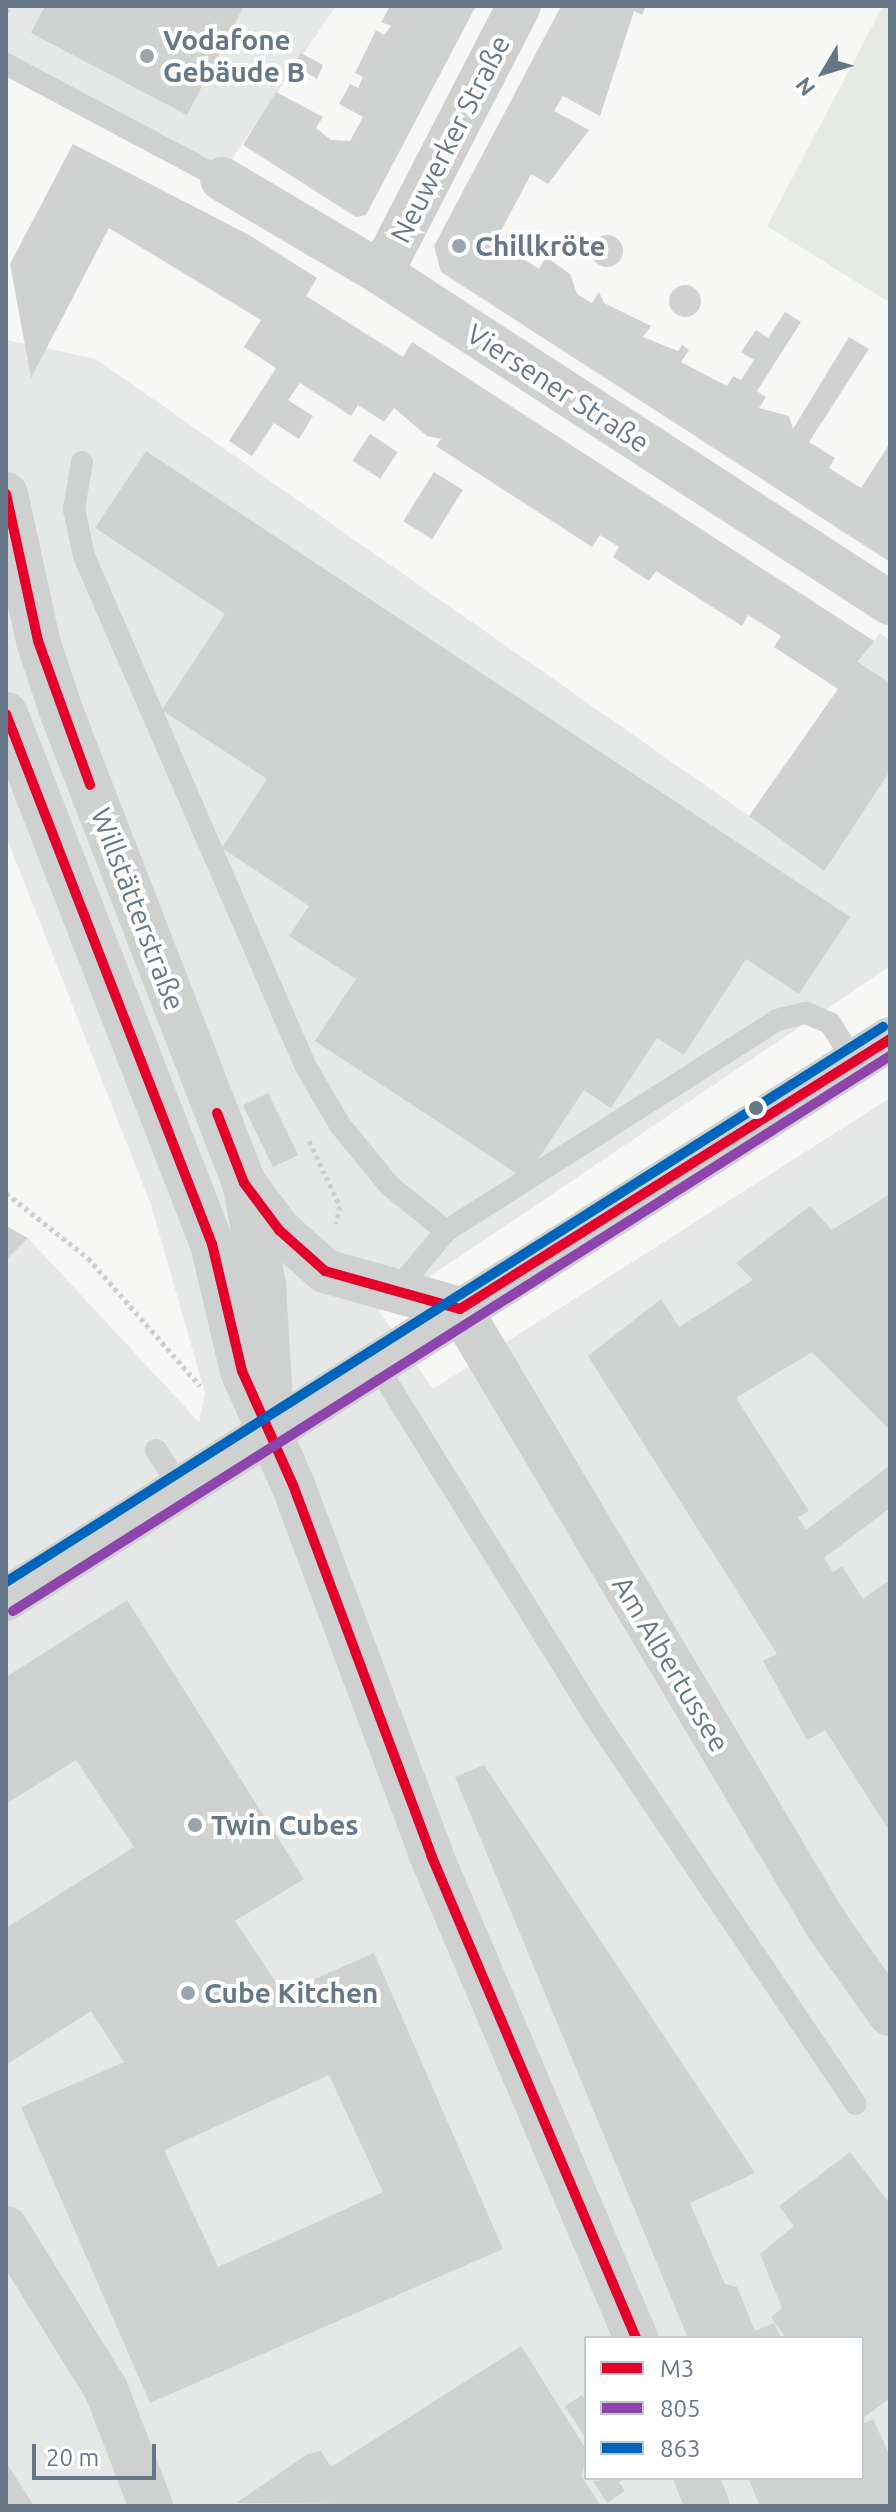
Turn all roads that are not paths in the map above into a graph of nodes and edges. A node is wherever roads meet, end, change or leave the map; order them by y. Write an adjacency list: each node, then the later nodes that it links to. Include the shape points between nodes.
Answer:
1 (519, 6): 4 (street, Neuwerker Straße)
2 (6, 64): 3 (lane)
3 (222, 179): 4 (street, Viersener Straße)
4 (381, 273): 8 (street, Viersener Straße)
5 (82, 462): 12 (lane, via 74,509 84,556 306,1067 340,1125 390,1186)
6 (6, 494): 7 (street, Willstätterstraße)
7 (10, 544): 11 (street, Willstätterstraße, via 63,716)
8 (890, 603)
9 (6, 714): 16 (street, Willstätterstraße, via 212,1244 242,1371)
10 (872, 1050): 12 (lane, via 806,1013 777,1020); 14 (street)
11 (244, 1183): 13 (street, Willstätterstraße, via 279,1230 325,1271); 16 (street, Willstätterstraße, via 271,1347)
12 (446, 1231): 13 (lane)
13 (395, 1292): 14 (street, Willstätterstraße)
14 (460, 1309): 15 (street); 20 (street, Am Albertussee, via 828,1927)
15 (376, 1364): 16 (street); 21 (lane, via 600,1725)
16 (272, 1431): 18 (street); 23 (street, Willstätterstraße, via 431,1855)
17 (156, 1450): 18 (lane)
18 (181, 1489): 19 (street)
19 (6, 1599)
20 (890, 2014)
21 (856, 2104)
22 (6, 2228): 25 (street, via 106,2389)
23 (635, 2336)
24 (697, 2480): 26 (street)
25 (151, 2506)
26 (708, 2506)

